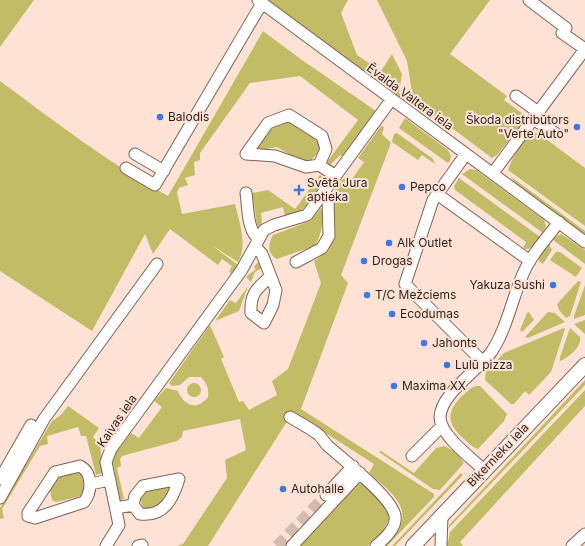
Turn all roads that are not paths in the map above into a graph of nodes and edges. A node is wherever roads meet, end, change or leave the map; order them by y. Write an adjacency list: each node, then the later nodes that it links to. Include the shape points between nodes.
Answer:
1 (529, 0): 3 (street, via 564,30)
2 (260, 1): 5 (street, Ēvalda Valtera iela); 12 (street)
3 (584, 54): 6 (street)
4 (516, 96): 6 (street)
5 (391, 100): 9 (street, Ēvalda Valtera iela); 14 (street, Kaivas iela)
6 (535, 115): 7 (street); 13 (street)
7 (555, 134)
8 (135, 154): 12 (street)
9 (466, 154): 13 (street, Ēvalda Valtera iela); 17 (street)
10 (319, 165): 10 (street, via 306,167 275,156 246,154 268,123 289,115 322,136 326,149); 14 (street)
11 (126, 168): 12 (street, via 155,185)
12 (164, 171)
13 (493, 173): 18 (street, Ēvalda Valtera iela)
14 (336, 176): 16 (street, Kaivas iela)
15 (246, 193): 20 (street, via 252,230)
16 (324, 194): 20 (street, Kaivas iela, via 307,215 264,230); 22 (street, via 328,198 329,236 322,248)
17 (437, 194): 21 (street); 25 (street, via 405,284)
18 (559, 222): 19 (street, Ēvalda Valtera iela); 21 (street)
19 (585, 242)
20 (257, 243): 24 (street); 34 (street, Kaivas iela, via 242,271 111,449 106,462)
21 (530, 261): 25 (street, via 499,341)
22 (296, 262)
23 (157, 264): 37 (street, via 44,420)
24 (270, 278)
25 (483, 362): 29 (street, via 444,404 440,418)
26 (585, 365): 32 (main road, Biķernieku iela)
27 (290, 417): 31 (street, via 320,436)
28 (32, 425): 33 (street)
29 (442, 426): 30 (street); 32 (street, via 450,438)
30 (412, 456)
31 (356, 470): 36 (street); 42 (street, via 337,498); 44 (street, via 390,505 395,514 395,522 387,536)
32 (484, 470): 40 (main road, Biķernieku iela)
33 (0, 479)
34 (110, 480): 35 (street); 39 (street, Kaivas iela)
35 (90, 484): 35 (street, via 88,498 80,505 34,518 28,516 55,472 80,466 87,472)
36 (326, 495)
37 (0, 498)
38 (133, 505): 39 (street)
39 (116, 508): 43 (street, Kaivas iela, via 119,525)
40 (442, 514): 45 (main road, Biķernieku iela); 46 (street)
41 (585, 534): 47 (street)
42 (288, 545)
43 (106, 546)
44 (376, 546)
45 (413, 546)
46 (441, 546)
47 (572, 546)

